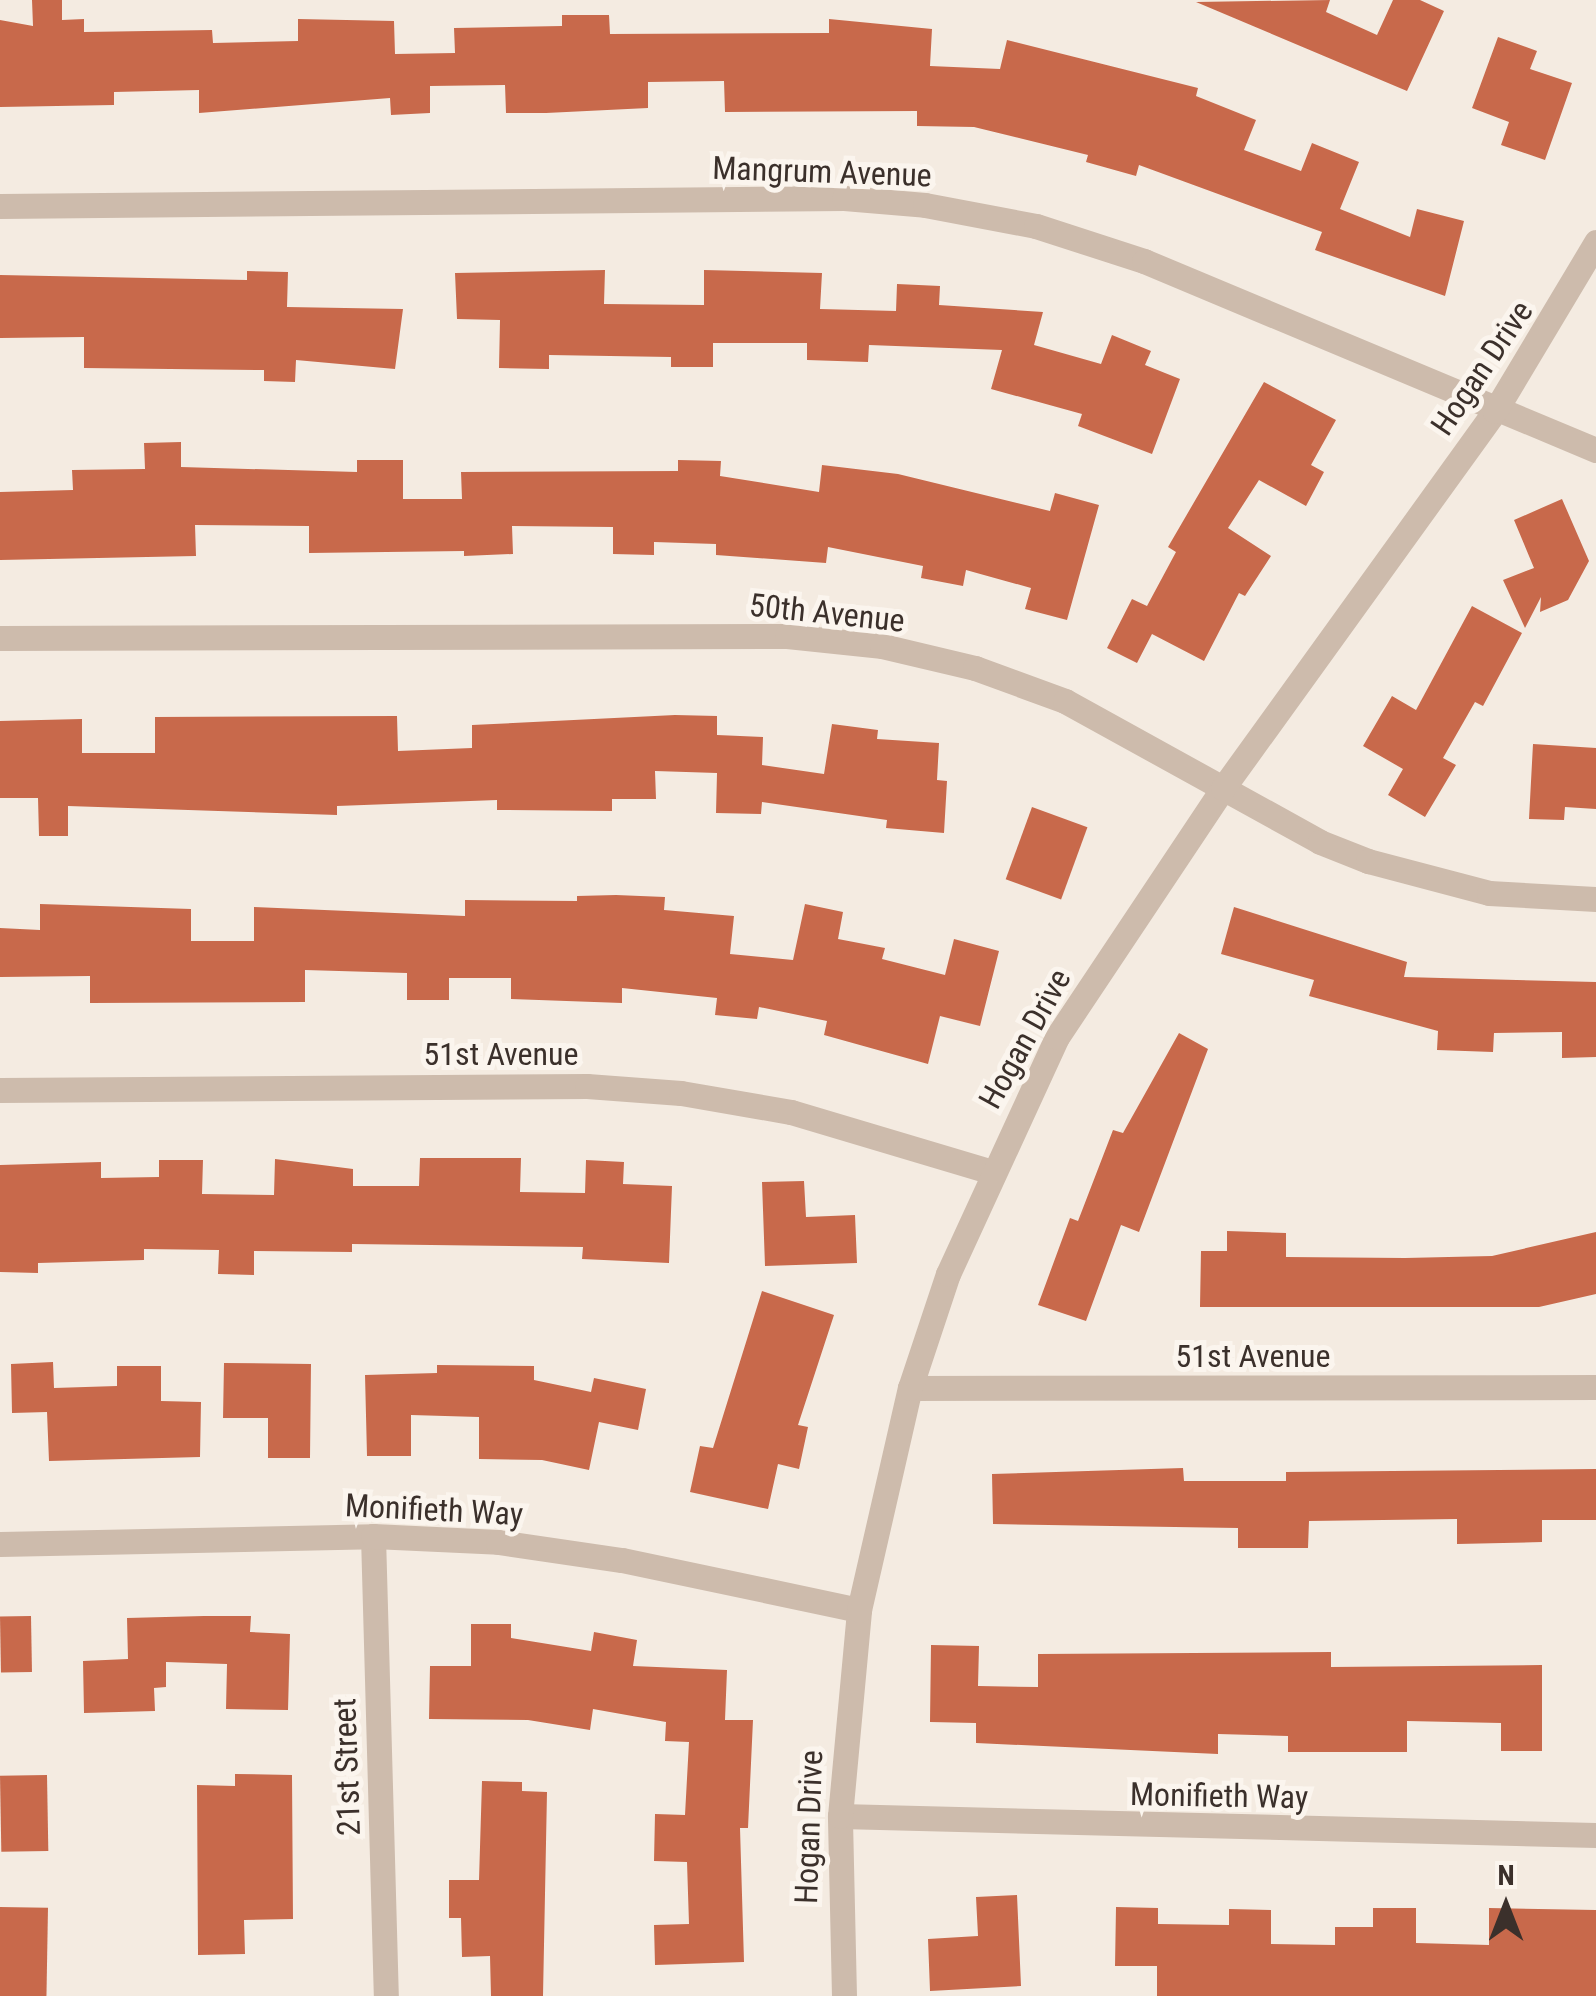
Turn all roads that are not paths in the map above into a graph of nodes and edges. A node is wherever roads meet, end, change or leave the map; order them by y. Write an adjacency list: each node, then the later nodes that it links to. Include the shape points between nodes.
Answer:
1 (0, 206): 3 (street, Mangrum Avenue, via 844,198 925,205 1036,226 1144,260)
2 (1596, 242): 3 (street, Hogan Drive)
3 (1495, 411): 4 (street, Mangrum Avenue); 6 (street, Hogan Drive)
4 (1596, 450)
5 (0, 638): 6 (street, 50th Avenue, via 787,636 882,646 975,668 1064,702)
6 (1223, 788): 7 (street, 50th Avenue, via 1320,842 1426,881); 9 (street, Hogan Drive, via 1058,1037)
7 (1596, 899)
8 (0, 1090): 9 (street, 51st Avenue, via 587,1086 681,1093 792,1112)
9 (992, 1172): 11 (street, Hogan Drive)
10 (1596, 1387): 11 (street, 51st Avenue)
11 (910, 1388): 14 (street, Hogan Drive)
12 (373, 1536): 13 (street, Monifieth Way); 14 (street, Monifieth Way, via 498,1542 622,1560); 17 (street, 21st Street)
13 (0, 1544)
14 (860, 1610): 15 (street, Hogan Drive)
15 (840, 1816): 16 (street, Monifieth Way); 18 (street, Hogan Drive)
16 (1596, 1835)
17 (386, 1996)
18 (844, 1996)

